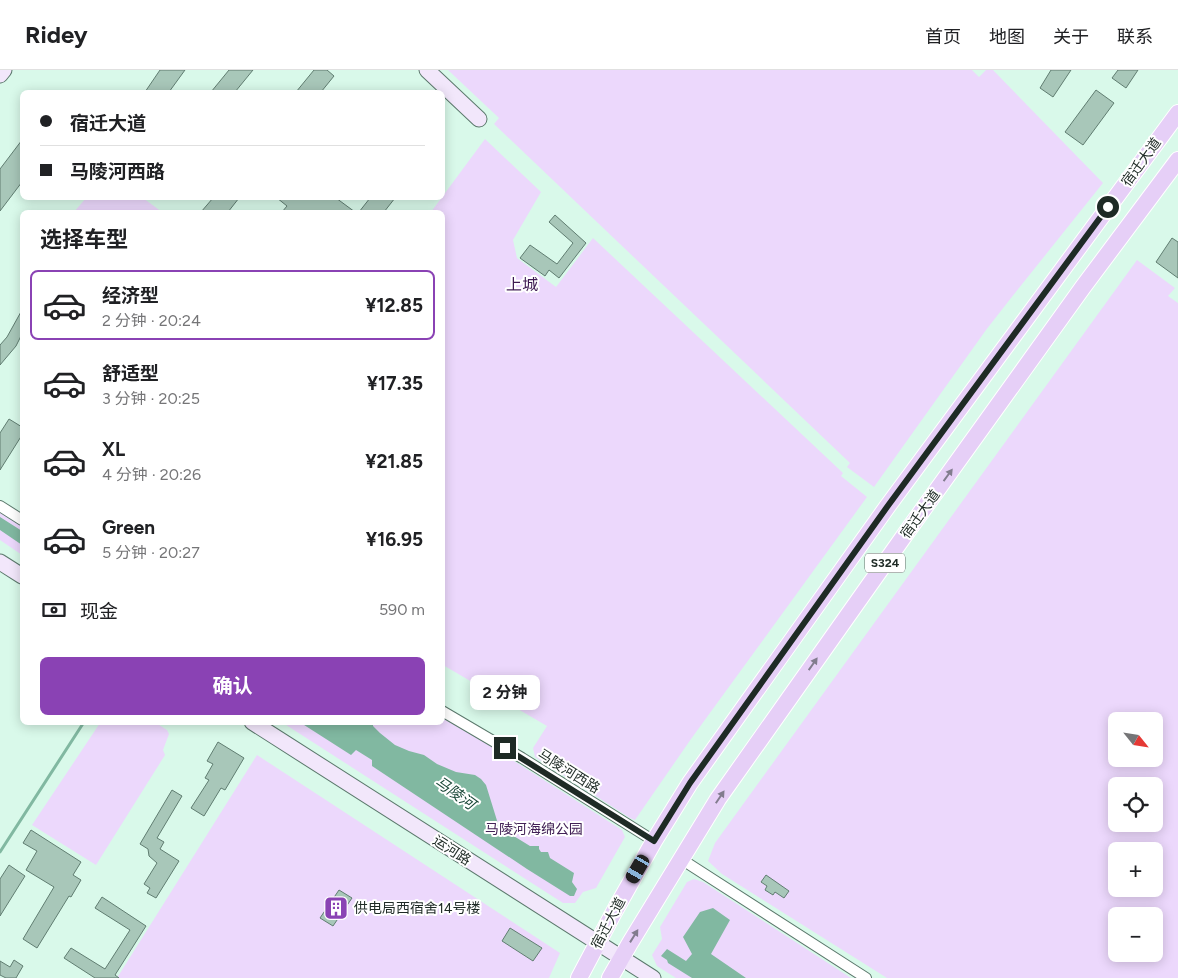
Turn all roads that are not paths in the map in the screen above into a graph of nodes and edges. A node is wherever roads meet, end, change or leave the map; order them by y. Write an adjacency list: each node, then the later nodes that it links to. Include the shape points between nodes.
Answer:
1 (4, 70): 3 (street)
2 (427, 70): 5 (street)
3 (0, 75)
4 (1178, 113): 13 (main road, 宿迁大道 / S324, via 887,507 690,783)
5 (479, 118)
6 (1178, 160): 14 (main road, 宿迁大道 / S324, one-way to 6, via 718,799 903,537)
7 (0, 506): 8 (street)
8 (20, 519)
9 (0, 562): 10 (street)
10 (20, 575)
11 (445, 713): 13 (street, 马陵河西路)
12 (257, 725): 15 (street, 运河路)
13 (654, 841): 15 (main road, 宿迁大道 / S324)
14 (681, 859): 16 (main road, 宿迁大道 / S324, one-way to 14); 20 (street)
15 (597, 943): 16 (street, 运河路); 17 (main road, 宿迁大道 / S324)
16 (622, 958): 18 (main road, 宿迁大道 / S324); 19 (street, 运河路)
17 (580, 978)
18 (610, 978)
19 (653, 978)
20 (866, 978)

